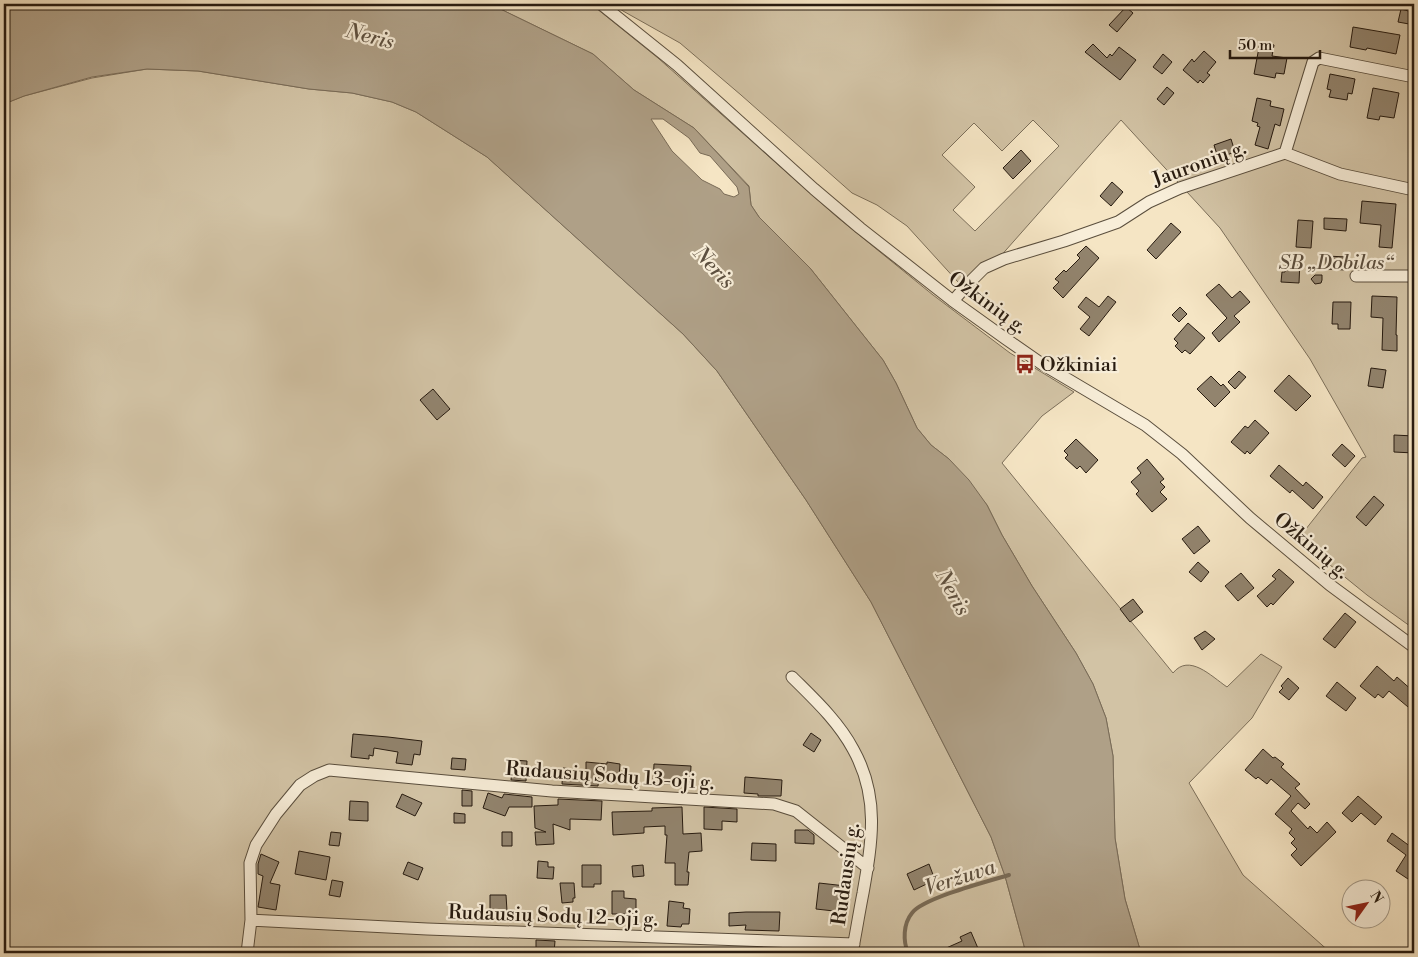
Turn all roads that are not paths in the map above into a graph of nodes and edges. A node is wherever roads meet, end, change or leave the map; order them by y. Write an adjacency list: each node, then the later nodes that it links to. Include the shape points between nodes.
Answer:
1 (602, 4): 7 (street, Ožkinių g., via 677,65 820,195)
2 (1414, 77): 3 (street, via 1319,58 1313,62)
3 (1285, 154): 4 (street, via 1340,174); 7 (street, Jauronių g., via 1180,188 1149,202 1118,222 1004,259 984,268)
4 (1414, 190)
5 (1356, 276): 6 (street)
6 (1414, 276)
7 (953, 301): 8 (street, Ožkinių g., via 1042,364 1151,430 1330,585)
8 (1414, 647)
9 (792, 677): 10 (street, Rudausių g., via 838,725 863,768 873,823)
10 (868, 868): 11 (street, Rudausių Sodų 13-oji g., via 796,811 774,804 552,791 329,770 300,785 256,845 250,863); 12 (street, Rudausių g.)
11 (251, 920): 12 (street, Rudausių Sodų 12-oji g.); 13 (street)
12 (853, 949)
13 (247, 953)

